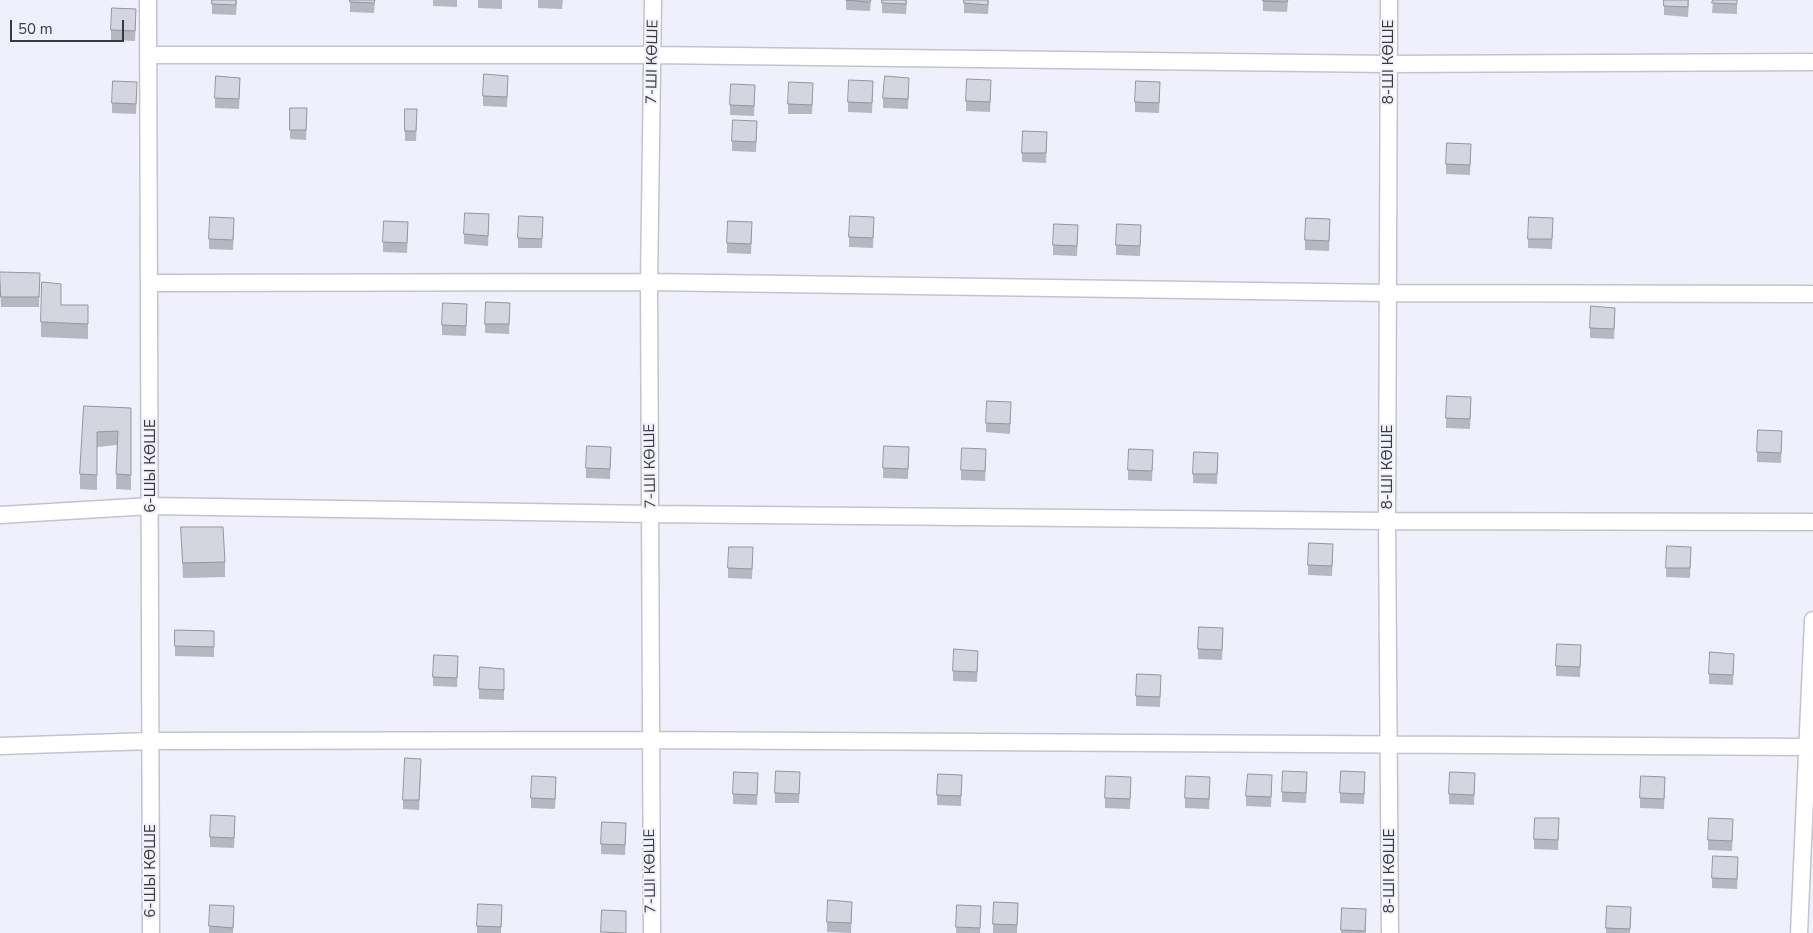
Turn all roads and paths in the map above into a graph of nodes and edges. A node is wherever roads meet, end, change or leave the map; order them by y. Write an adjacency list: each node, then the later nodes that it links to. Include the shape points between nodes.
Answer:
1 (148, 0): 4 (lane, 6-ШЫ КӨШЕ)
2 (654, 0): 5 (lane, 7-ШІ КӨШЕ)
3 (1389, 0): 7 (lane, 8-ШІ КӨШЕ)
4 (148, 55): 5 (lane); 9 (lane, 6-ШЫ КӨШЕ)
5 (653, 55): 7 (lane); 8 (lane, 7-ШІ КӨШЕ)
6 (1813, 62): 7 (lane)
7 (1389, 64): 10 (lane, 8-ШІ КӨШЕ)
8 (649, 282): 9 (lane); 10 (lane); 13 (lane, 7-ШІ КӨШЕ)
9 (150, 283): 12 (lane, 6-ШЫ КӨШЕ)
10 (1388, 293): 11 (lane); 15 (lane, 8-ШІ КӨШЕ)
11 (1813, 294)
12 (151, 506): 13 (lane); 14 (lane); 19 (lane, 6-ШЫ КӨШЕ)
13 (652, 514): 15 (lane); 18 (lane, 7-ШІ КӨШЕ)
14 (0, 515)
15 (1387, 521): 16 (lane); 21 (lane, 8-ШІ КӨШЕ)
16 (1813, 522)
17 (1813, 620): 22 (lane)
18 (650, 740): 19 (lane); 21 (lane); 24 (lane, 7-ШІ КӨШЕ)
19 (150, 741): 20 (lane); 23 (lane, 6-ШЫ КӨШЕ)
20 (0, 746)
21 (1389, 746): 22 (lane); 25 (lane, 8-ШІ КӨШЕ)
22 (1808, 747): 26 (lane)
23 (151, 933)
24 (652, 933)
25 (1390, 933)
26 (1799, 933)

